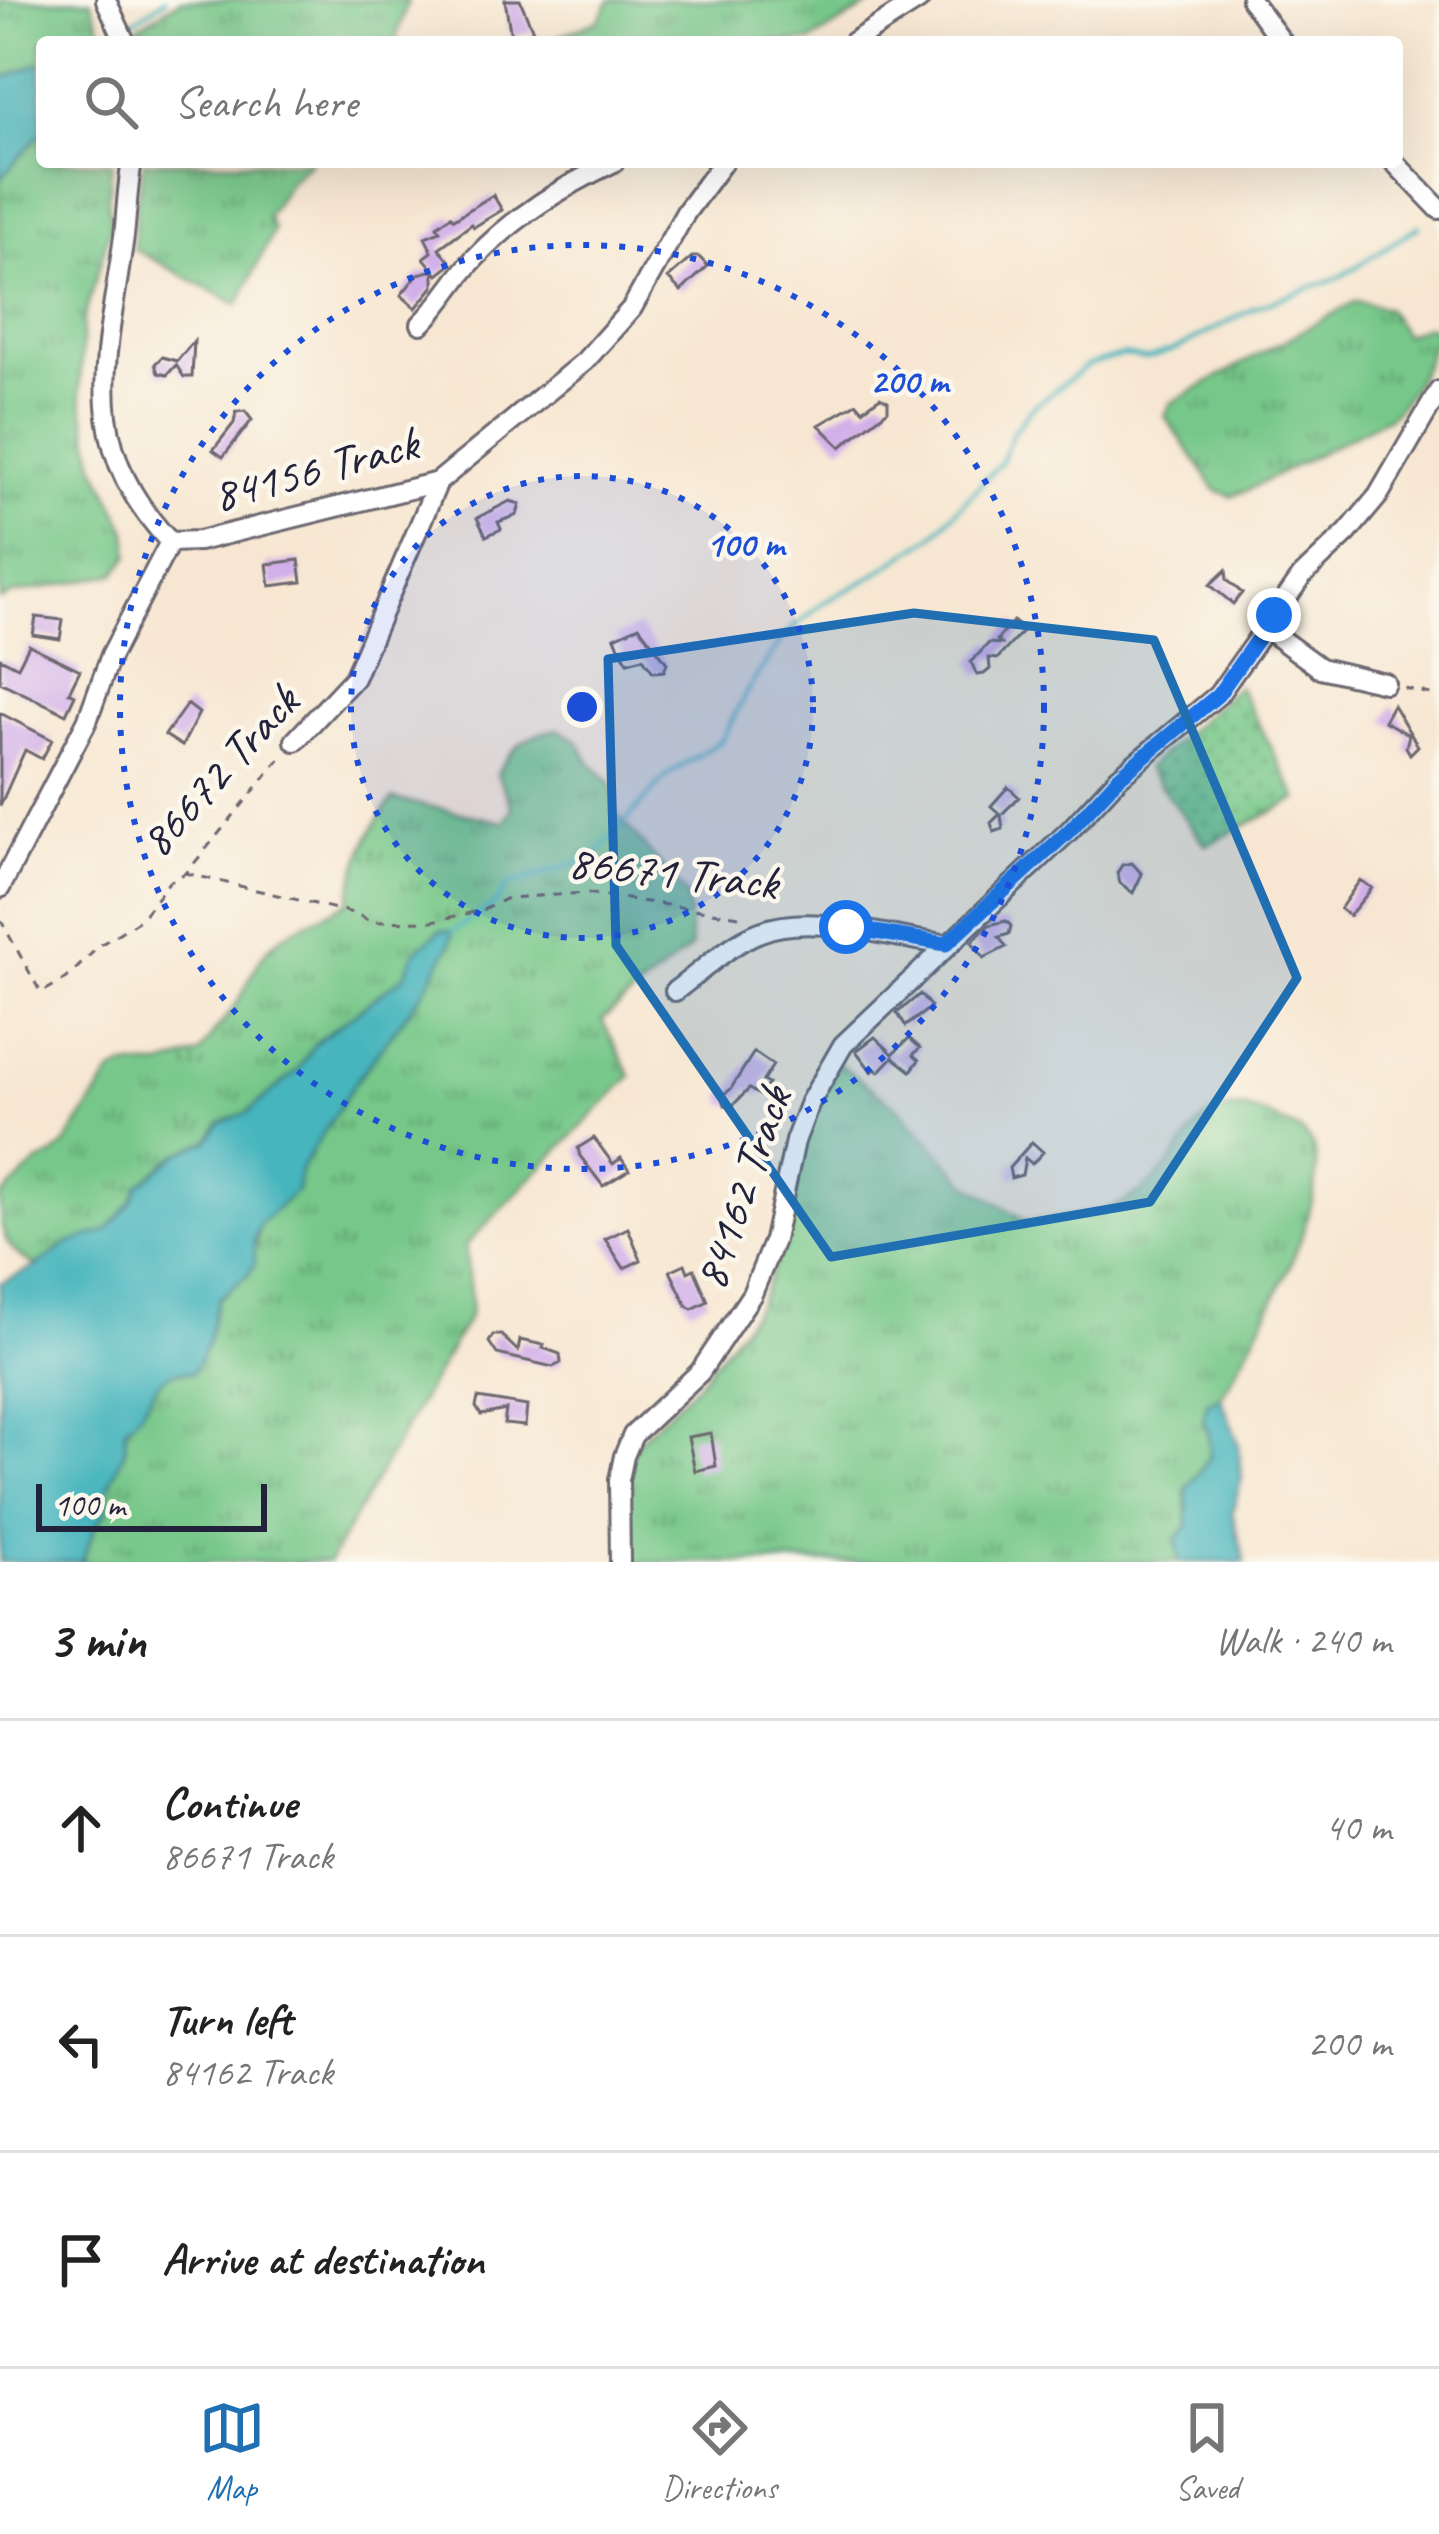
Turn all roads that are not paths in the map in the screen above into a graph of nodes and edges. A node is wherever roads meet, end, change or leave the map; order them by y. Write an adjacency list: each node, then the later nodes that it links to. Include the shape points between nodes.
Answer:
1 (106, 0): 4 (street)
2 (919, 0): 5 (street)
3 (1251, 0): 6 (street)
4 (122, 36)
5 (862, 36)
6 (1278, 36)
7 (130, 168): 15 (street, via 105,346 107,424 132,493)
8 (602, 168): 12 (street, via 504,230)
9 (719, 168): 14 (street, 84156 Track, via 632,308 585,361)
10 (1400, 168): 11 (street)
11 (1439, 209)
12 (421, 324)
13 (1439, 391): 16 (street, 84162 Track, via 1378,496)
14 (438, 482): 15 (street, 84156 Track); 18 (street, 86672 Track, via 354,678)
15 (170, 542): 19 (street, 84156 Track)
16 (1265, 628): 17 (street, via 1320,668); 20 (street, 84162 Track, via 1218,695 1119,777)
17 (1385, 683)
18 (295, 741)
19 (0, 888)
20 (946, 944): 21 (street, 86671 Track, via 846,927 776,927); 22 (street, 84162 Track, via 843,1045 795,1141 774,1240 752,1294 700,1372 633,1436 619,1480)
21 (676, 991)
22 (620, 1562)

